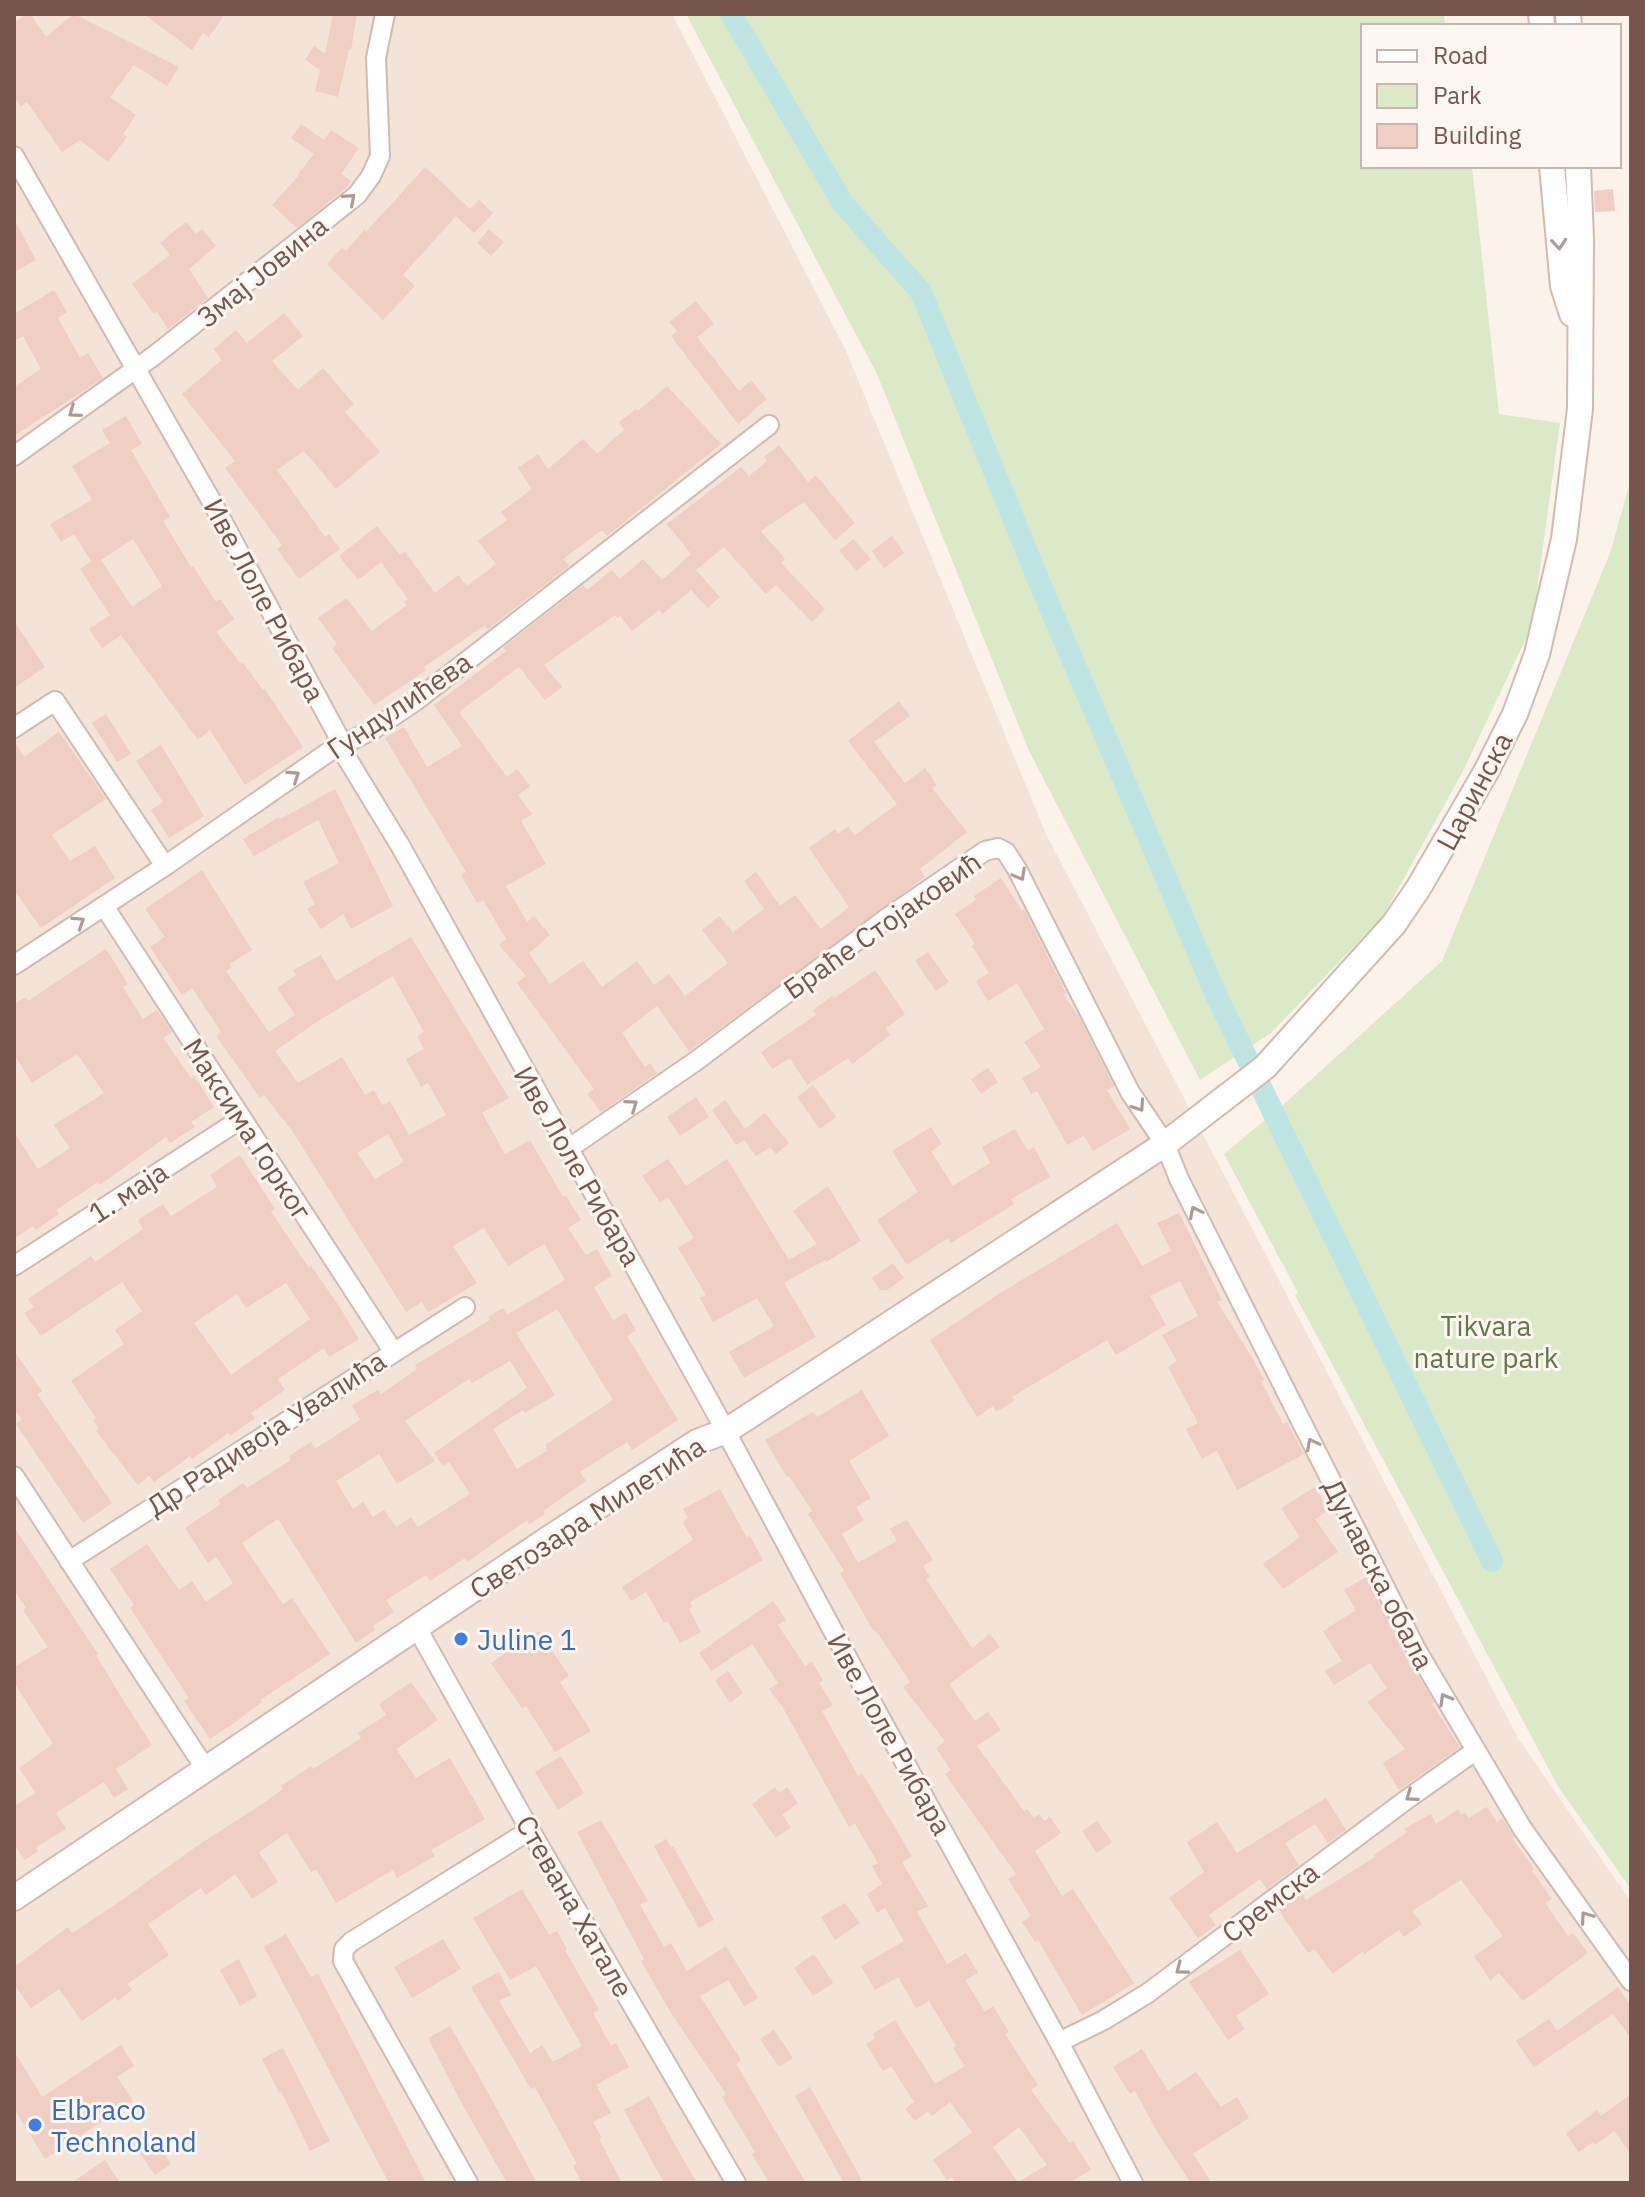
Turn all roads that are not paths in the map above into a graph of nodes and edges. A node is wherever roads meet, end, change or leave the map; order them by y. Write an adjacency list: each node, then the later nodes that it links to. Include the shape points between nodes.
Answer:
1 (385, 14): 6 (street, Змај Јовина, one-way to 1, via 364,186 380,156 376,58)
2 (14, 156): 6 (street, Иве Лоле Рибара)
3 (1552, 168): 5 (main road, Царинска, one-way to 5, via 1563,286)
4 (1578, 168): 5 (main road, Царинска)
5 (1579, 335): 15 (main road, Царинска, via 1580,409 1564,539 1537,654 1515,714 1443,848 1394,924 1265,1067)
6 (135, 369): 8 (street, Змај Јовина, one-way to 8); 10 (street, Иве Лоле Рибара)
7 (769, 425): 10 (street, Гундулићева, via 417,700)
8 (14, 456)
9 (14, 728): 11 (street, via 55,701)
10 (343, 745): 11 (street, Гундулићева, one-way to 10); 16 (street, Иве Лоле Рибара)
11 (165, 866): 12 (street, Гундулићева)
12 (104, 906): 13 (street, Гундулићева, one-way to 12); 14 (street, Максима Горког)
13 (14, 965)
14 (241, 1119): 17 (street, 1. маја); 19 (street, Максима Горког)
15 (1165, 1144): 16 (street, Браће Стојаковић, one-way to 15, via 887,918 985,851 998,848 1018,871 1130,1092); 20 (main road, Светозара Милетића); 24 (street, Дунавска обала, one-way to 15, via 1416,1649)
16 (568, 1149): 20 (street, Иве Лоле Рибара)
17 (14, 1266)
18 (465, 1307): 19 (street, Др Радивоја Увалића)
19 (393, 1351): 22 (street, Др Радивоја Увалића)
20 (726, 1431): 23 (main road, Светозара Милетића, via 697,1442); 29 (street, Иве Лоле Рибара)
21 (14, 1476): 22 (street)
22 (69, 1561): 25 (street)
23 (417, 1628): 25 (main road, Светозара Милетића); 26 (street, Стевана Хатале)
24 (1475, 1751): 28 (street, Дунавска обала, one-way to 24, via 1522,1828); 29 (street, Сремска, one-way to 29, via 1148,1993)
25 (205, 1768): 27 (main road, Светозара Милетића)
26 (530, 1830): 30 (street, via 344,1949 343,1961); 31 (street, Стевана Хатале)
27 (14, 1898)
28 (1631, 1981)
29 (1059, 2042): 32 (street, Иве Лоле Рибара)
30 (468, 2183)
31 (736, 2183)
32 (1133, 2183)

